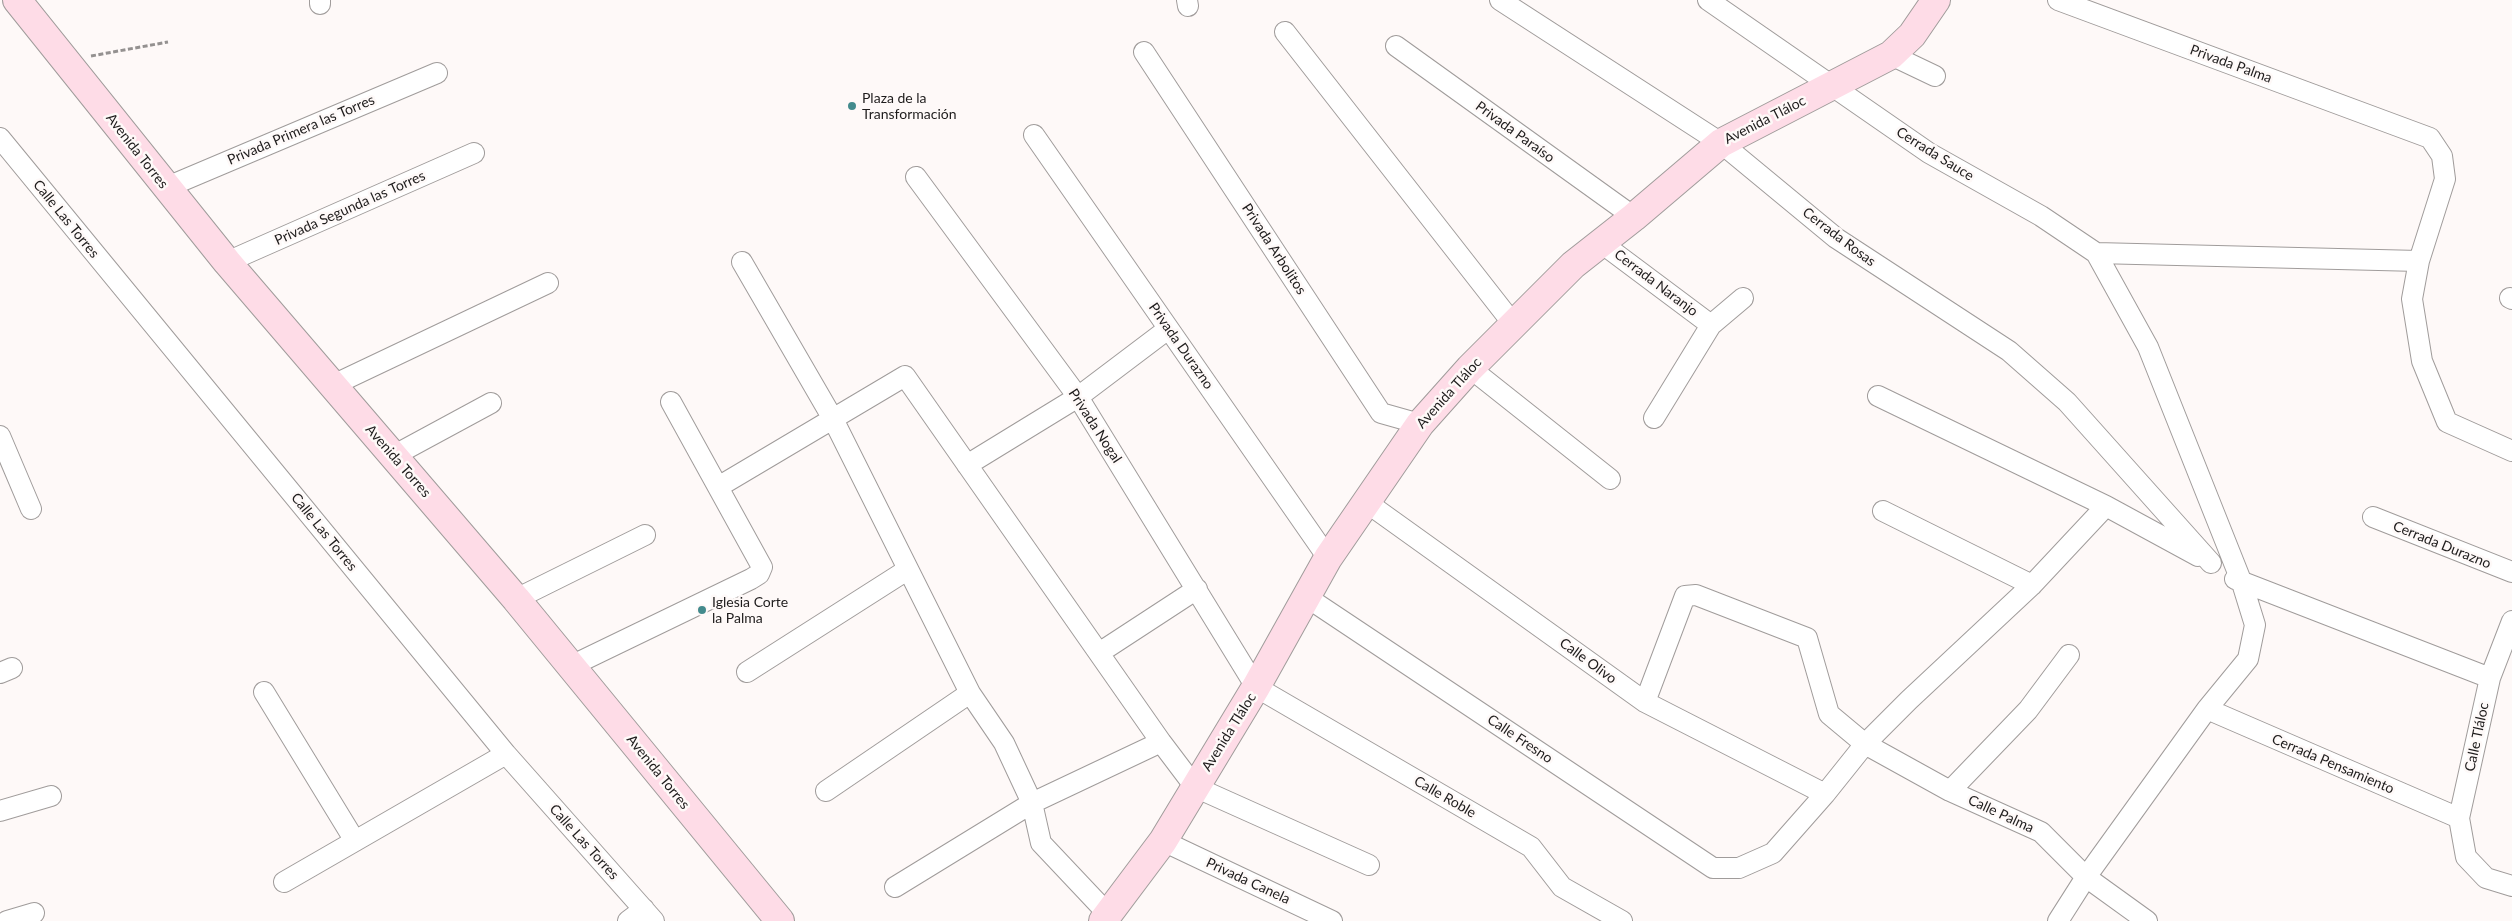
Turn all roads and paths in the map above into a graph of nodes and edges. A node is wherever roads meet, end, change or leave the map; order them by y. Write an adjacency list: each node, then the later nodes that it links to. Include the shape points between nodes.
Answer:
1 (17, 0): 11 (main road, Avenida Torres)
2 (1500, 0): 17 (street, Cerrada Rosas)
3 (1708, 0): 14 (street, Cerrada Sauce)
4 (1936, 0): 10 (main road, Avenida Tláloc, via 1912,35)
5 (2058, 0): 25 (street, Privada Palma, via 2430,138 2442,156 2446,180)
6 (1285, 32): 30 (street)
7 (168, 42): 11 (path)
8 (1396, 46): 22 (street, Privada Paraíso)
9 (1144, 52): 41 (street, Privada Arbolitos, via 1381,413)
10 (1891, 55): 13 (street); 14 (main road, Avenida Tláloc)
11 (66, 61): 21 (main road, Avenida Torres)
12 (437, 73): 21 (street, Privada Primera las Torres)
13 (1935, 76)
14 (1833, 85): 17 (main road, Avenida Tláloc); 24 (street, Cerrada Sauce, via 1929,153 2042,216)
15 (1034, 135): 32 (street, Privada Durazno)
16 (0, 138): 19 (street, Calle Las Torres)
17 (1721, 143): 22 (main road, Avenida Tláloc); 55 (street, Cerrada Rosas, via 1836,238 2009,351 2067,402)
18 (474, 153): 26 (street, Privada Segunda las Torres)
19 (8, 161): 76 (street, Calle Las Torres)
20 (916, 177): 36 (street, Privada Nogal)
21 (165, 188): 26 (main road, Avenida Torres)
22 (1634, 217): 23 (main road, Avenida Tláloc)
23 (1600, 242): 30 (main road, Avenida Tláloc); 31 (street, Cerrada Naranjo)
24 (2096, 254): 25 (street); 58 (street, via 2148,347)
25 (2419, 261): 43 (street, Privada Palma, via 2412,299 2422,361 2447,422)
26 (227, 262): 34 (main road, Avenida Torres)
27 (742, 262): 40 (street)
28 (548, 283): 34 (street)
29 (1743, 298): 31 (street)
30 (1514, 325): 33 (main road, Avenida Tláloc)
31 (1711, 325): 39 (street)
32 (1168, 329): 36 (street); 54 (street, Privada Durazno)
33 (1470, 368): 41 (main road, Avenida Tláloc); 46 (street)
34 (330, 386): 44 (main road, Avenida Torres)
35 (1878, 396): 49 (street)
36 (1078, 397): 45 (street); 60 (street, Privada Nogal)
37 (671, 402): 47 (street)
38 (491, 403): 44 (street)
39 (1654, 418)
40 (833, 419): 45 (street, via 905,376); 47 (street); 56 (street)
41 (1420, 424): 48 (main road, Avenida Tláloc)
42 (0, 436): 50 (street)
43 (2512, 451)
44 (393, 456): 62 (main road, Avenida Torres)
45 (967, 465): 64 (street)
46 (1610, 479)
47 (718, 487): 66 (street, via 762,567 759,574)
48 (1366, 502): 54 (main road, Avenida Tláloc); 72 (street, Calle Olivo)
49 (2106, 506): 55 (street); 59 (street)
50 (31, 509)
51 (1883, 511): 59 (street)
52 (2373, 517): 57 (street, Cerrada Durazno)
53 (645, 535): 62 (street)
54 (1328, 558): 61 (main road, Avenida Tláloc)
55 (2211, 563): 58 (street)
56 (907, 570): 67 (street); 71 (street)
57 (2512, 572)
58 (2242, 583): 68 (street); 73 (street, via 2255,625 2248,659)
59 (2032, 584): 75 (street)
60 (1197, 589): 64 (street); 69 (street, Privada Nogal)
61 (1305, 596): 69 (main road, Avenida Tláloc); 80 (street, Calle Fresno, via 1713,868 1739,868 1772,853)
62 (516, 599): 66 (main road, Avenida Torres)
63 (2512, 621): 68 (street, Calle Tláloc)
64 (1099, 653): 74 (street)
65 (2069, 655): 79 (street, via 2028,710)
66 (571, 666): 97 (main road, Avenida Torres)
67 (747, 672)
68 (2490, 678): 84 (street, Calle Tláloc)
69 (1256, 687): 77 (main road, Avenida Tláloc); 99 (street, Calle Roble, via 1531,847 1562,887)
70 (264, 692): 86 (street)
71 (970, 693): 78 (street); 82 (street, via 1004,743)
72 (1645, 702): 75 (street, Calle Palma, via 1680,605 1685,596 1696,595 1807,638 1829,714); 80 (street, Calle Olivo)
73 (2207, 709): 84 (street, Cerrada Pensamiento); 88 (street)
74 (1160, 742): 77 (street); 82 (street)
75 (1865, 744): 79 (street, Calle Palma); 80 (street)
76 (506, 754): 86 (street); 93 (street, Calle Las Torres)
77 (1195, 787): 85 (main road, Avenida Tláloc); 87 (street)
78 (826, 791)
79 (1950, 791): 88 (street, Calle Palma, via 2040,832)
80 (1826, 794)
81 (50, 796): 83 (street)
82 (1032, 803): 91 (street); 94 (street, via 1041,844)
83 (0, 812)
84 (2459, 818): 90 (street, Calle Tláloc, via 2466,857 2486,878)
85 (1164, 841): 94 (main road, Avenida Tláloc); 98 (street, Privada Canela)
86 (355, 842): 89 (street)
87 (1368, 865)
88 (2086, 877): 100 (street); 101 (street, Calle Palma)
89 (284, 882)
90 (2512, 886)
91 (895, 887)
92 (34, 913): 95 (street)
93 (649, 915): 96 (street)
94 (1105, 917)
95 (7, 921)
96 (628, 921)
97 (780, 921)
98 (1332, 921)
99 (1622, 921)
100 (2058, 921)
101 (2147, 921)

